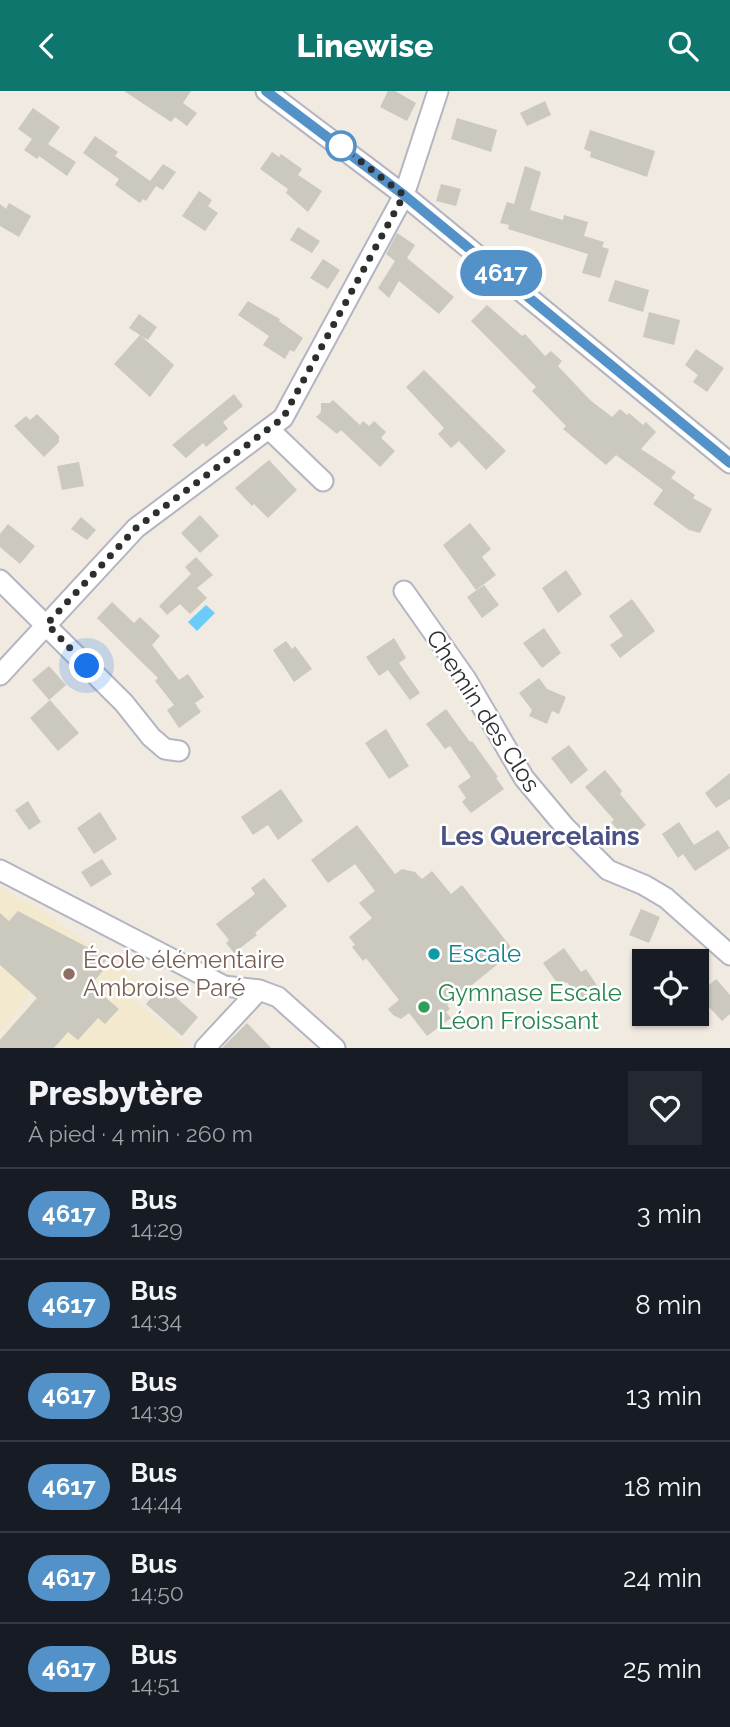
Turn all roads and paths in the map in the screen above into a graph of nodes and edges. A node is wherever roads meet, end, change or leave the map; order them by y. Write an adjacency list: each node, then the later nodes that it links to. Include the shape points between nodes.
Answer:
1 (266, 91): 3 (street)
2 (438, 91): 3 (street)
3 (404, 195): 4 (street, via 283,418); 5 (street)
4 (270, 430): 6 (street); 9 (street, via 136,528)
5 (730, 463)
6 (323, 481)
7 (0, 580): 9 (street)
8 (404, 591): 13 (street, Chemin des Clos, via 466,679 524,778 565,827 608,870 666,898)
9 (47, 624): 10 (street); 11 (street, via 152,737 165,748)
10 (0, 675)
11 (179, 751)
12 (0, 870): 14 (street, via 225,986)
13 (730, 955)
14 (259, 990): 15 (street); 16 (street, via 278,997)
15 (205, 1048)
16 (335, 1048)

